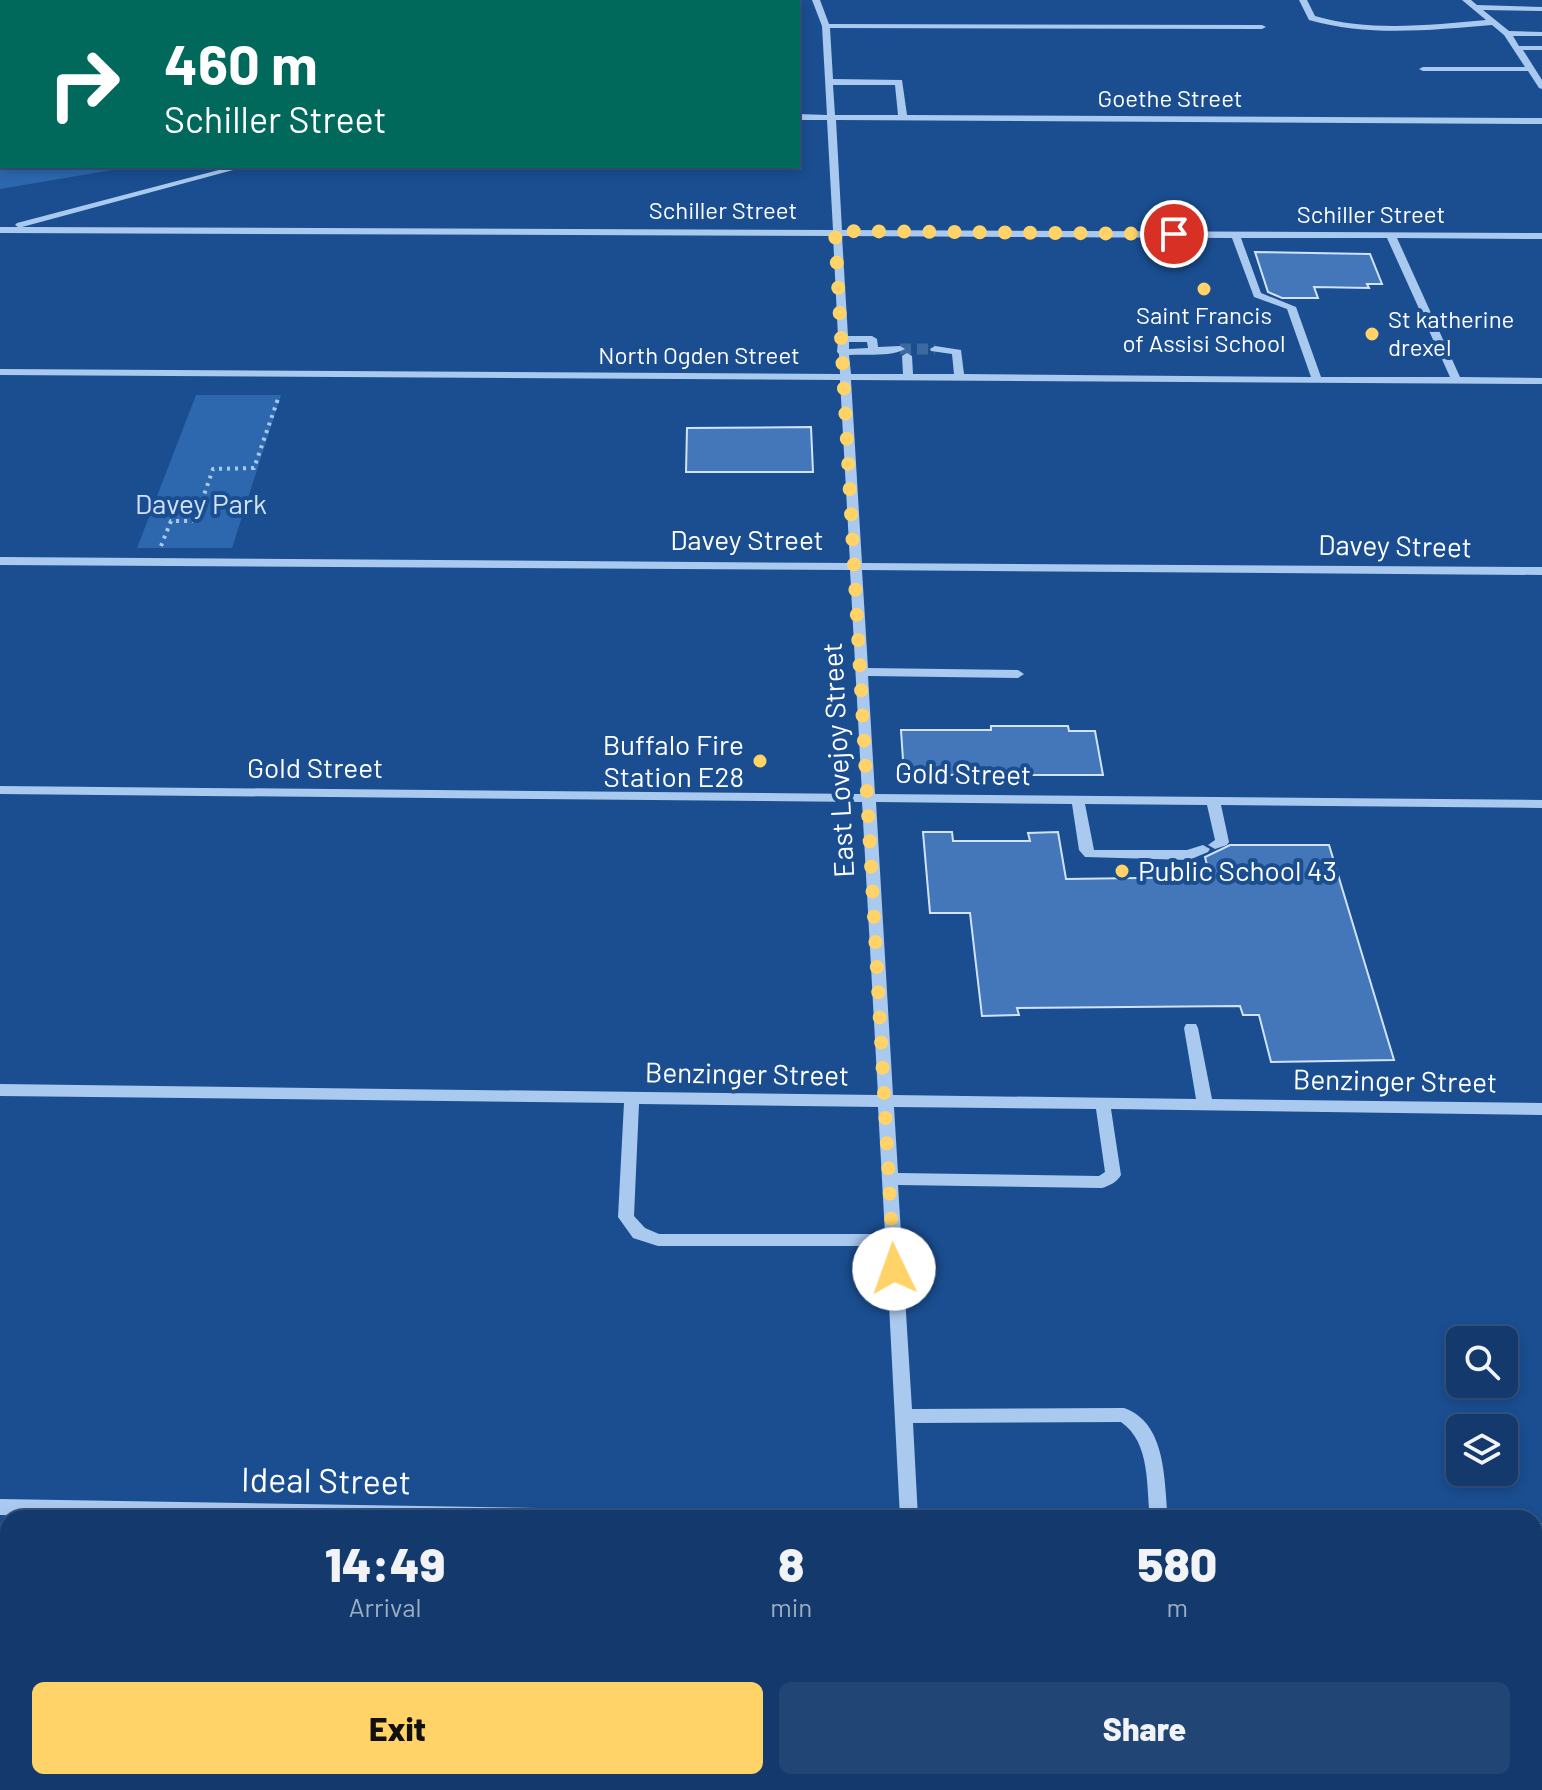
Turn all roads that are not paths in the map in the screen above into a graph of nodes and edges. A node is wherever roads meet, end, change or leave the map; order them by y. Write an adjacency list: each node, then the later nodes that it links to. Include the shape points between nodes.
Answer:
1 (816, 0): 7 (street, East Lovejoy Street)
2 (1303, 0): 6 (street, via 1312,18 1330,24 1429,27)
3 (1466, 0): 4 (street)
4 (1476, 7): 5 (street); 6 (street)
5 (1542, 9)
6 (1493, 22): 9 (street)
7 (826, 26): 8 (street); 15 (street, East Lovejoy Street)
8 (1262, 27)
9 (1507, 33): 10 (street); 11 (street)
10 (1542, 34)
11 (1518, 48): 12 (street); 14 (street)
12 (1542, 48)
13 (1423, 69): 14 (street)
14 (1532, 69): 16 (street)
15 (828, 82): 18 (street, East Lovejoy Street); 19 (street, via 899,82)
16 (1542, 86)
17 (800, 117): 18 (street, Goethe Street)
18 (829, 117): 19 (street, Goethe Street); 23 (street, East Lovejoy Street)
19 (903, 118): 20 (street, Goethe Street)
20 (1542, 121)
21 (236, 168): 22 (street)
22 (0, 231): 23 (street, Schiller Street)
23 (835, 231): 24 (street, Schiller Street); 27 (street, East Lovejoy Street)
24 (1235, 234): 25 (street, Schiller Street); 35 (street, via 1257,295 1291,307)
25 (1391, 236): 26 (street, Schiller Street); 36 (street)
26 (1542, 236)
27 (841, 339): 28 (street, East Lovejoy Street); 29 (street, via 872,339)
28 (842, 352): 29 (street); 32 (street, East Lovejoy Street)
29 (873, 352): 33 (street, via 900,353)
30 (939, 352): 34 (street, via 957,352)
31 (0, 372): 32 (street, North Ogden Street)
32 (843, 376): 33 (street, North Ogden Street); 39 (street, East Lovejoy Street)
33 (908, 377): 34 (street, North Ogden Street)
34 (959, 378): 35 (street, North Ogden Street)
35 (1317, 380): 36 (street, North Ogden Street)
36 (1456, 380): 37 (street, North Ogden Street)
37 (1542, 381)
38 (0, 561): 39 (street, Davey Street)
39 (853, 564): 40 (street, Davey Street); 41 (street, East Lovejoy Street)
40 (1542, 571)
41 (861, 672): 42 (street); 44 (street, East Lovejoy Street)
42 (1018, 674)
43 (0, 790): 44 (street, Gold Street)
44 (868, 797): 45 (street, Gold Street); 51 (street, East Lovejoy Street)
45 (1078, 799): 46 (street, Gold Street); 46 (street, via 1090,854 1189,855 1222,842)
46 (1213, 801): 47 (street, Gold Street)
47 (1542, 804)
48 (1191, 1028): 53 (street)
49 (0, 1090): 50 (street, Benzinger Street)
50 (632, 1098): 51 (street, Benzinger Street); 56 (street, via 626,1217 639,1233 658,1240)
51 (885, 1101): 52 (street, Benzinger Street); 55 (street, East Lovejoy Street)
52 (1103, 1104): 53 (street, Benzinger Street); 55 (street, via 1113,1175 1102,1182)
53 (1205, 1105): 54 (street, Benzinger Street)
54 (1542, 1109)
55 (890, 1179): 56 (street, East Lovejoy Street)
56 (893, 1240): 57 (street, East Lovejoy Street)
57 (903, 1416): 60 (street, East Lovejoy Street); 61 (street, via 1124,1415 1147,1434)
58 (0, 1507): 59 (street, Ideal Street)
59 (178, 1510)
60 (909, 1510)
61 (1158, 1510)

